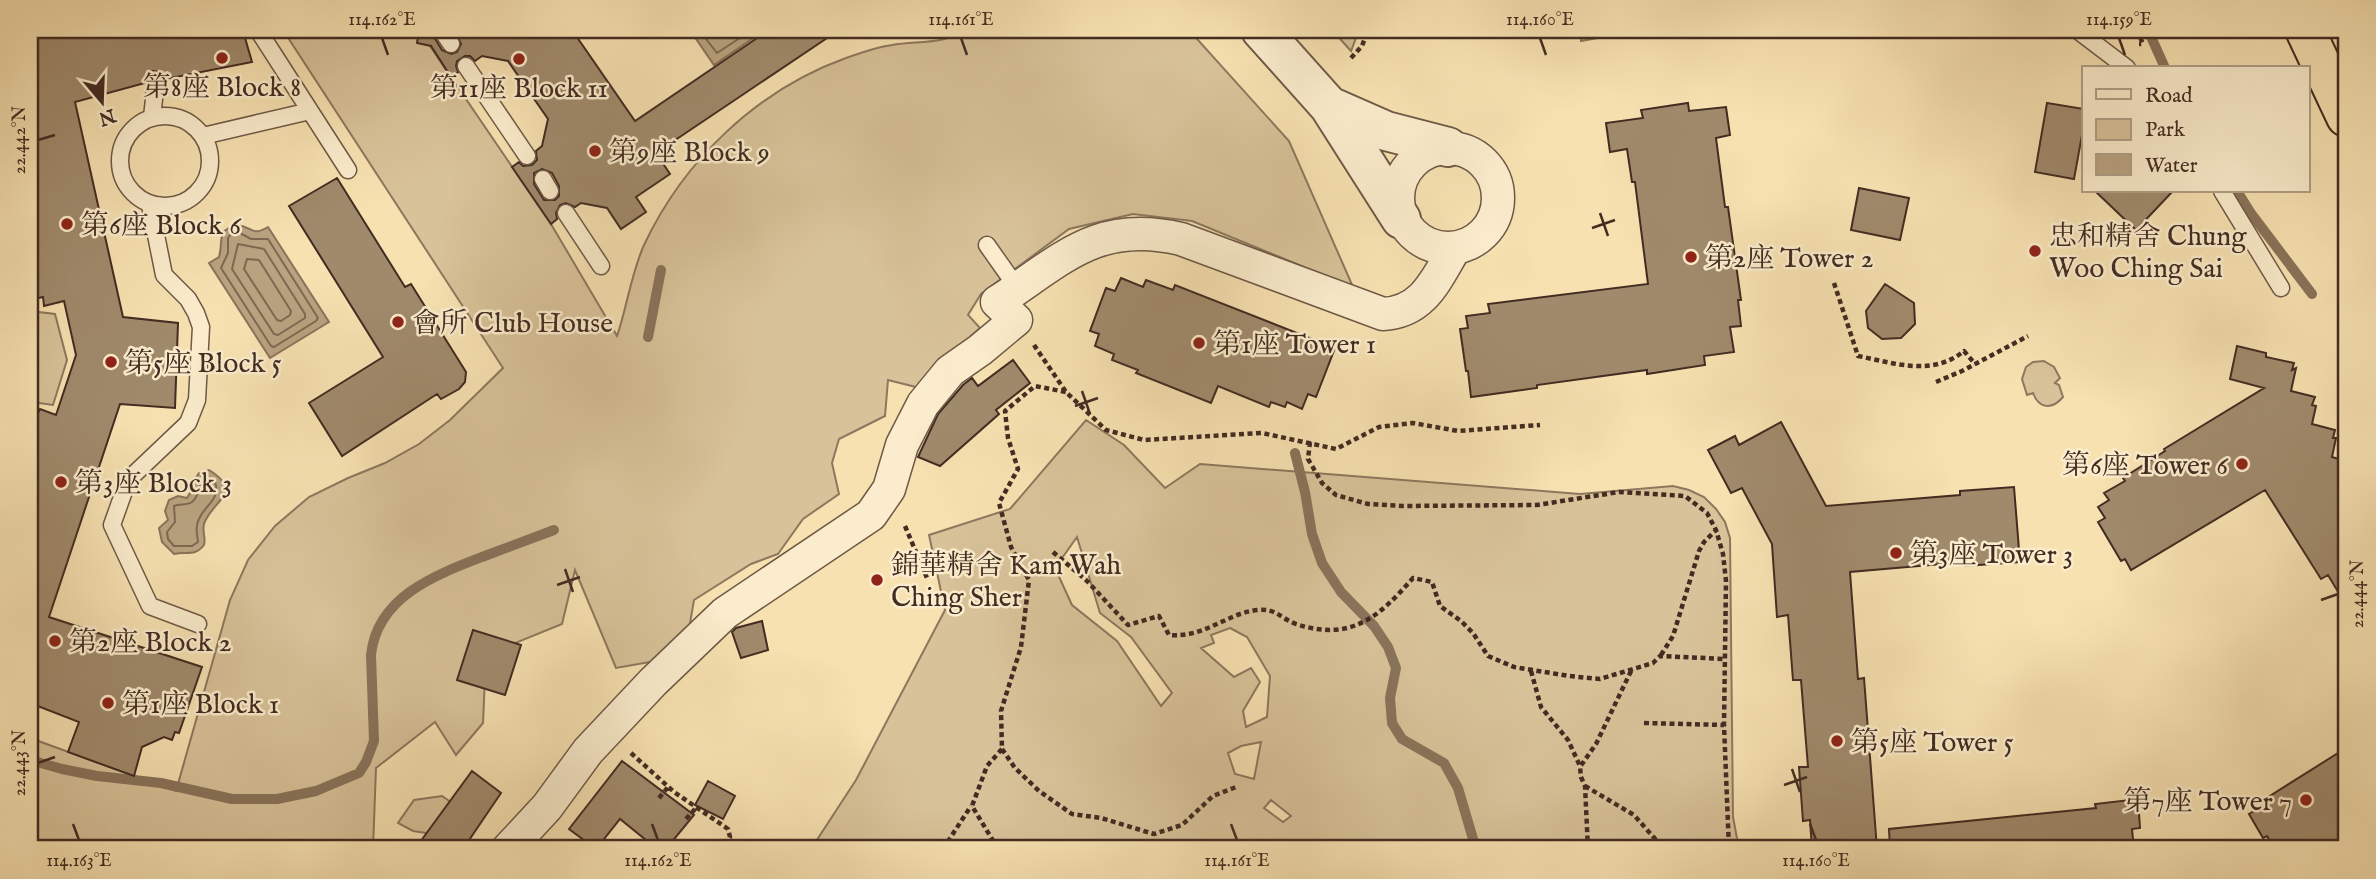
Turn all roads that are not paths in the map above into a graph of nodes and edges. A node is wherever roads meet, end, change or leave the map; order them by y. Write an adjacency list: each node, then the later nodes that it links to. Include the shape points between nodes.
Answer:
1 (258, 30): 9 (lane)
2 (2077, 30): 6 (lane)
3 (2305, 30): 11 (highway)
4 (1268, 32): 8 (street)
5 (466, 66): 14 (lane)
6 (2124, 66)
7 (156, 81): 10 (lane)
8 (1329, 106): 13 (street, via 1386,131); 19 (street)
9 (310, 111): 12 (lane); 15 (lane)
10 (152, 117): 12 (lane, via 172,116 190,122); 17 (lane, via 126,136 120,152 125,184)
11 (2346, 117)
12 (203, 136): 17 (lane, via 210,153 209,172 200,190 185,202)
13 (1448, 147): 19 (street, via 1416,158 1405,171 1398,186); 21 (street, via 1464,149 1491,170 1499,202 1485,233)
14 (527, 156)
15 (348, 170)
16 (2223, 192): 23 (lane)
17 (150, 205): 25 (lane, via 164,275 188,299 201,327 197,400 188,422 128,480 112,525 150,606)
18 (566, 213): 22 (lane)
19 (1401, 219): 21 (street, via 1423,243)
20 (987, 245): 24 (lane)
21 (1455, 248): 24 (street, via 1417,304 1395,313 1383,314 1181,239 1152,234 1122,234 1084,245)
22 (601, 265)
23 (2280, 288)
24 (1018, 289): 26 (street, via 997,302 1016,320 950,371 923,404 902,445 889,489 871,514 725,613 588,751 547,807)
25 (198, 624)
26 (508, 849)

